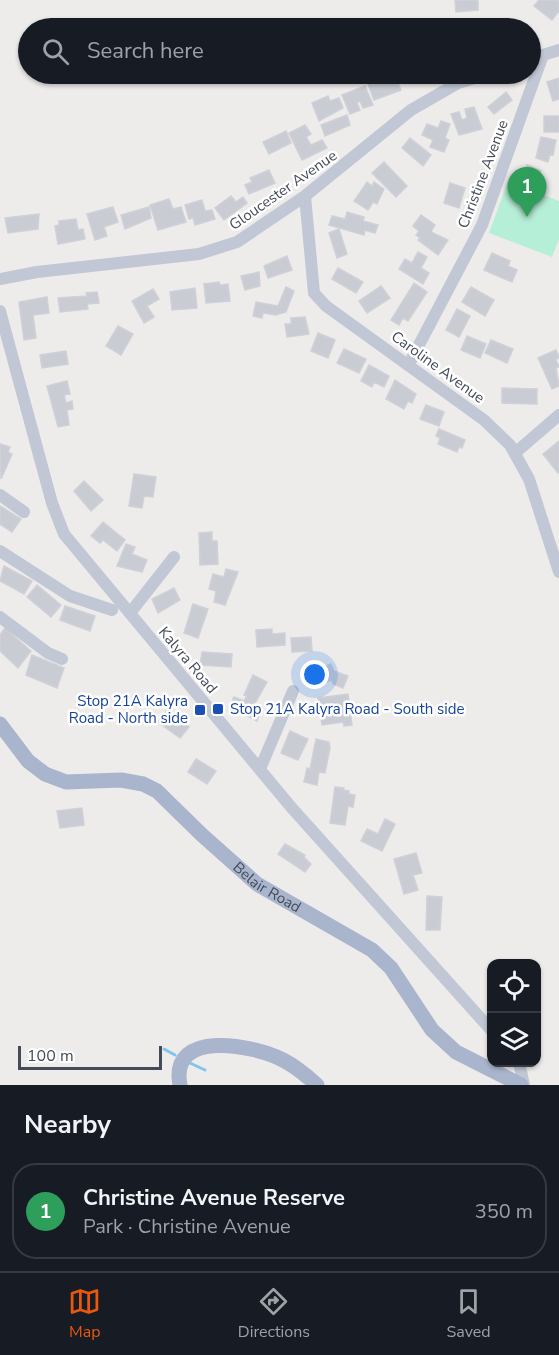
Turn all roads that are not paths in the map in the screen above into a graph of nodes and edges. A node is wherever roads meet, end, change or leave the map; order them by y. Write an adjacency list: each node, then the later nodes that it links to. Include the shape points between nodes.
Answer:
1 (559, 50): 2 (street)
2 (541, 56)
3 (456, 84): 5 (street, Gloucester Avenue, via 411,110)
4 (528, 84): 8 (street, Christine Avenue, via 482,225)
5 (305, 196): 6 (street, Gloucester Avenue, via 248,236 213,251); 8 (street, Caroline Avenue, via 314,292 326,306)
6 (0, 279)
7 (0, 311): 17 (street, Kalyra Road, via 60,526)
8 (409, 364): 10 (street, Caroline Avenue, via 484,420)
9 (559, 415): 10 (street)
10 (515, 453): 15 (street, Caroline Avenue, via 529,479)
11 (0, 495): 12 (street)
12 (24, 512)
13 (0, 551): 16 (street, via 70,596)
14 (174, 558): 17 (street)
15 (559, 572)
16 (112, 610)
17 (130, 613): 22 (street, Kalyra Road)
18 (0, 618): 19 (street)
19 (62, 659)
20 (293, 691): 22 (street)
21 (0, 724): 27 (main road, Belair Road, via 28,761 45,774 66,782 120,780 157,791 257,884 372,950 391,968 432,1030 456,1052)
22 (260, 770): 23 (street, Kalyra Road)
23 (487, 1025)
24 (520, 1067): 27 (street)
25 (180, 1085): 26 (main road, via 179,1070 184,1059 211,1045 254,1050 282,1060)
26 (317, 1085)
27 (522, 1085)

